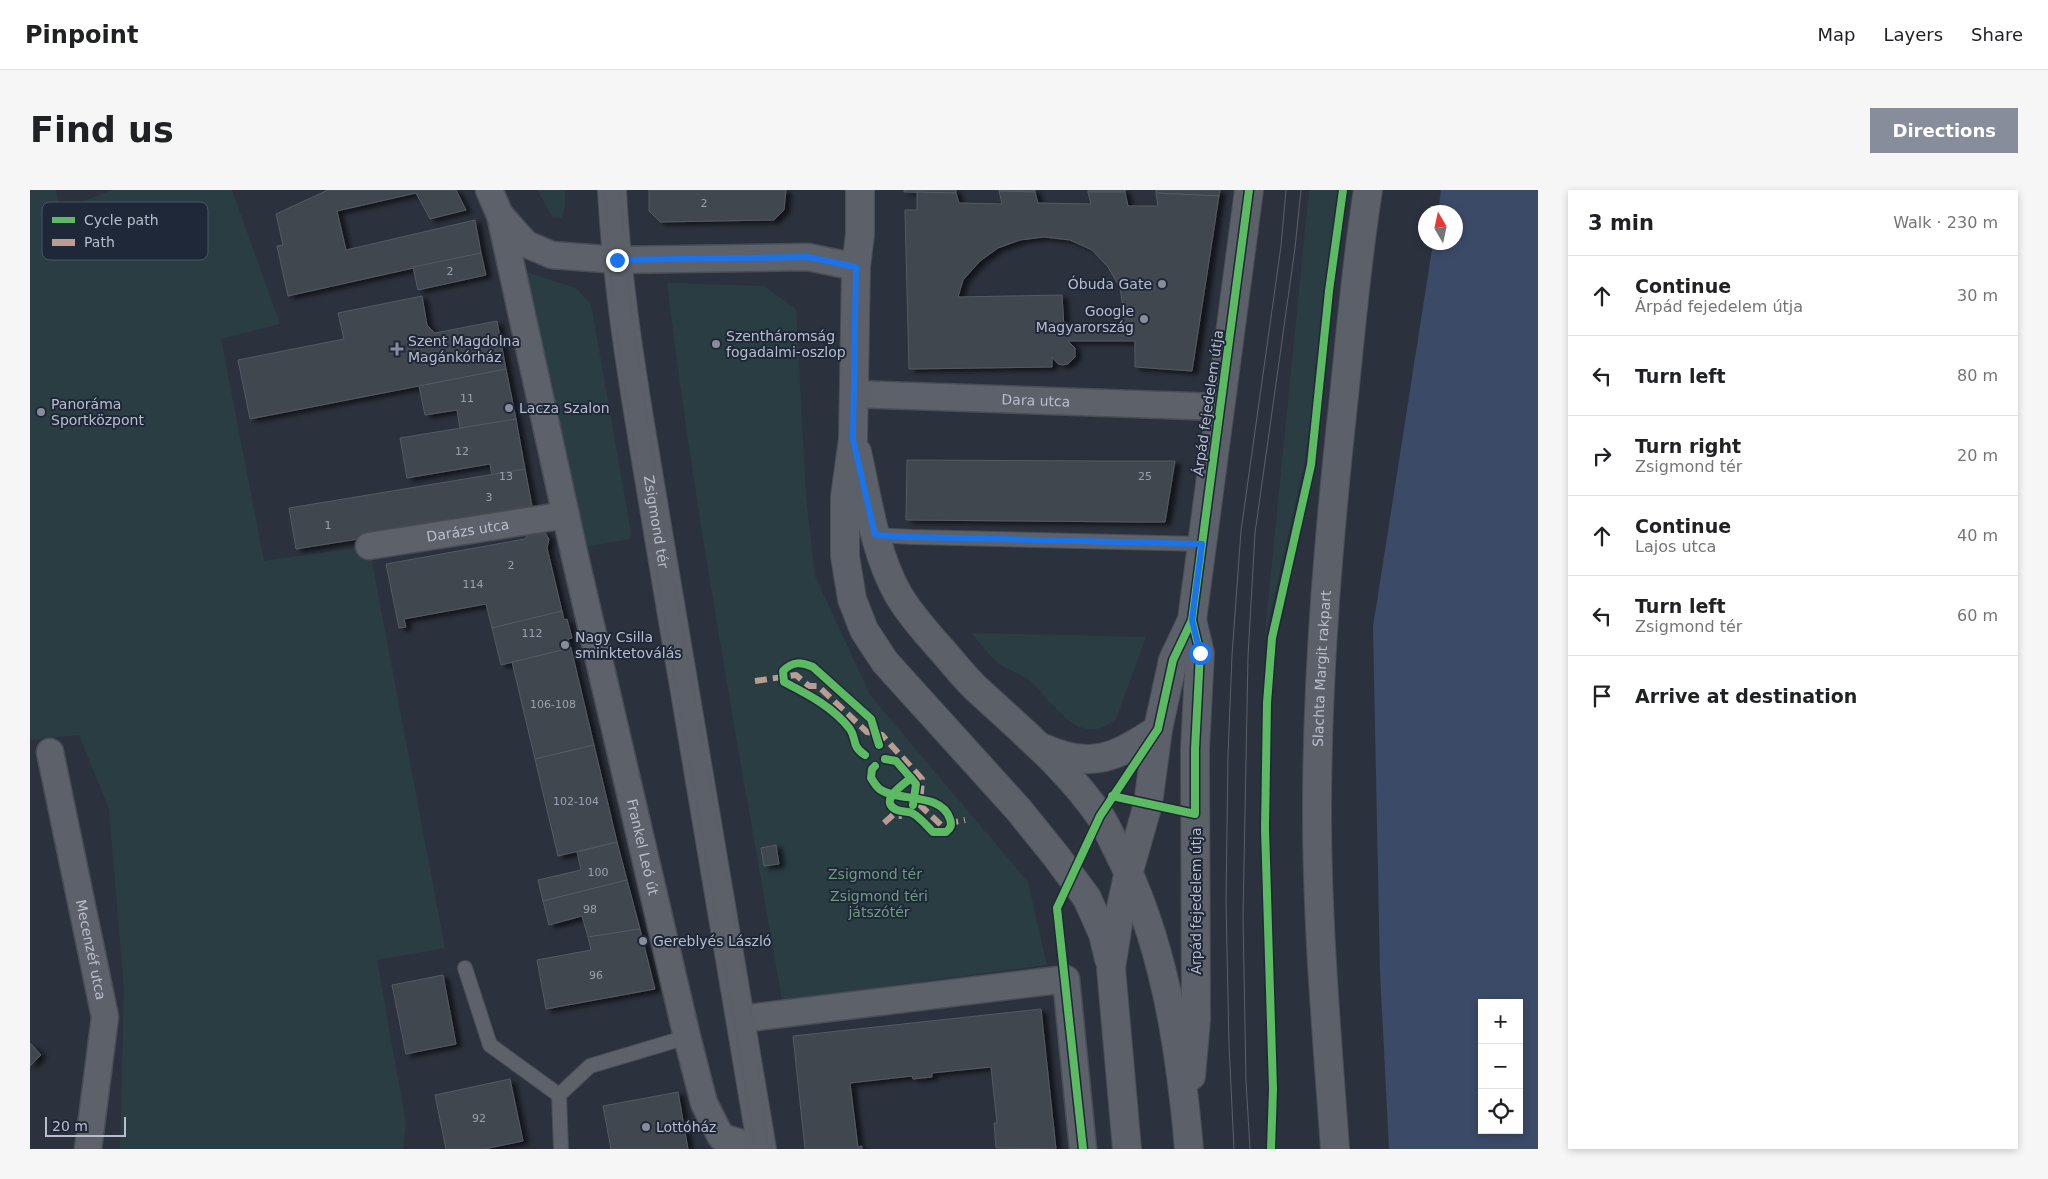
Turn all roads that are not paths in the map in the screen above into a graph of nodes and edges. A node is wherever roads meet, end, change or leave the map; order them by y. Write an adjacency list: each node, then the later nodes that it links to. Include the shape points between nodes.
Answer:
1 (489, 190): 6 (street)
2 (612, 190): 7 (main road, Zsigmond tér)
3 (860, 190): 8 (main road)
4 (1250, 190): 10 (main road, Árpád fejedelem útja)
5 (1368, 190): 34 (main road, Slachta Margit rakpart, via 1337,462 1320,670 1317,812 1322,972)
6 (500, 215): 7 (street, via 526,244 552,254); 12 (street)
7 (617, 260): 8 (street, via 808,257); 23 (main road, Zsigmond tér, via 623,317 679,660)
8 (856, 267): 9 (main road)
9 (854, 394): 10 (street, Dara utca); 11 (main road)
10 (1219, 407): 14 (main road, Árpád fejedelem útja)
11 (853, 439): 13 (main road); 22 (main road, via 845,498 845,556 852,599 864,630 886,662 1018,810 1072,877 1089,901 1103,934)
12 (566, 515): 15 (street, Darázs utca); 24 (street, Frankel Leó út)
13 (875, 535): 14 (lane); 18 (main road, via 898,594 923,628 978,691)
14 (1202, 544): 16 (main road, Árpád fejedelem útja)
15 (369, 546)
16 (1192, 620): 17 (main road, Árpád fejedelem útja, via 1173,660); 26 (main road, Árpád fejedelem útja, via 1200,653 1195,749 1196,1020)
17 (1158, 730): 18 (main road, via 1134,746 1106,758 1061,757); 20 (main road, Árpád fejedelem útja, via 1148,804)
18 (1040, 746): 20 (main road, via 1100,816)
19 (50, 752): 27 (street, Mecenzéf utca, via 105,1017)
20 (1129, 872): 22 (main road, Árpád fejedelem útja, via 1118,917); 26 (main road, Árpád fejedelem útja, via 1150,924 1163,975)
21 (465, 968): 25 (lane, via 490,1045)
22 (1111, 968): 32 (main road, Árpád fejedelem útja)
23 (741, 1019): 30 (main road, Zsigmond tér); 31 (street, via 1066,979)
24 (687, 1037): 25 (lane, via 590,1066); 29 (street, Frankel Leó út, via 704,1104 721,1137)
25 (559, 1096): 28 (lane)
26 (1187, 1122): 33 (main road, Árpád fejedelem útja)
27 (84, 1148)
28 (561, 1149)
29 (757, 1149)
30 (762, 1149)
31 (1083, 1149)
32 (1127, 1149)
33 (1189, 1149)
34 (1335, 1149)

